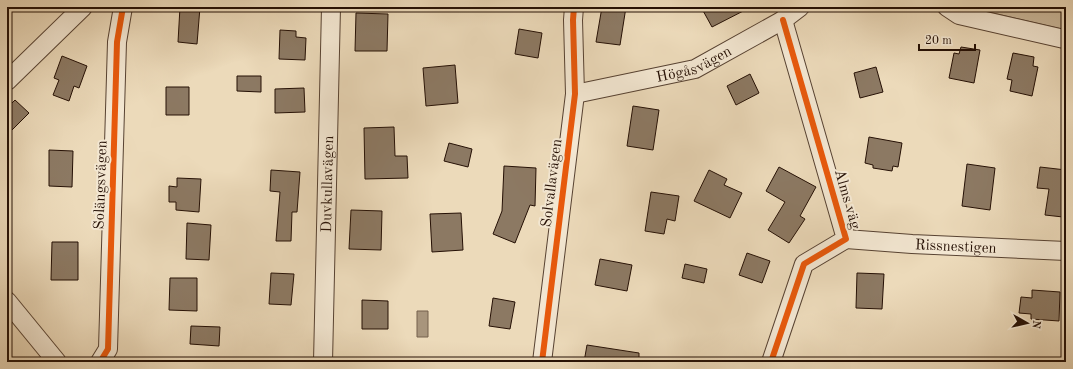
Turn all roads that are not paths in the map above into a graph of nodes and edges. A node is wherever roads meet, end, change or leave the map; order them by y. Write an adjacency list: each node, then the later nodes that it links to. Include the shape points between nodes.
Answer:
1 (83, 7): 9 (street)
2 (123, 7): 15 (street, Solängsvägen, via 117,42 108,349)
3 (331, 7): 16 (street, Duvkullavägen)
4 (574, 7): 10 (street, Solvallavägen, via 572,20)
5 (800, 7): 7 (street, Högåsvägen)
6 (947, 7): 8 (street, via 959,15)
7 (783, 20): 10 (street, Högåsvägen, via 695,69); 11 (street, Alms väg)
8 (1064, 39)
9 (7, 81)
10 (575, 94): 17 (street, Solvallavägen)
11 (846, 239): 12 (street, Rissnestigen); 18 (street, Alms väg, via 804,264)
12 (1066, 251)
13 (7, 301): 14 (street)
14 (57, 362)
15 (100, 362)
16 (322, 362)
17 (542, 362)
18 (771, 362)

